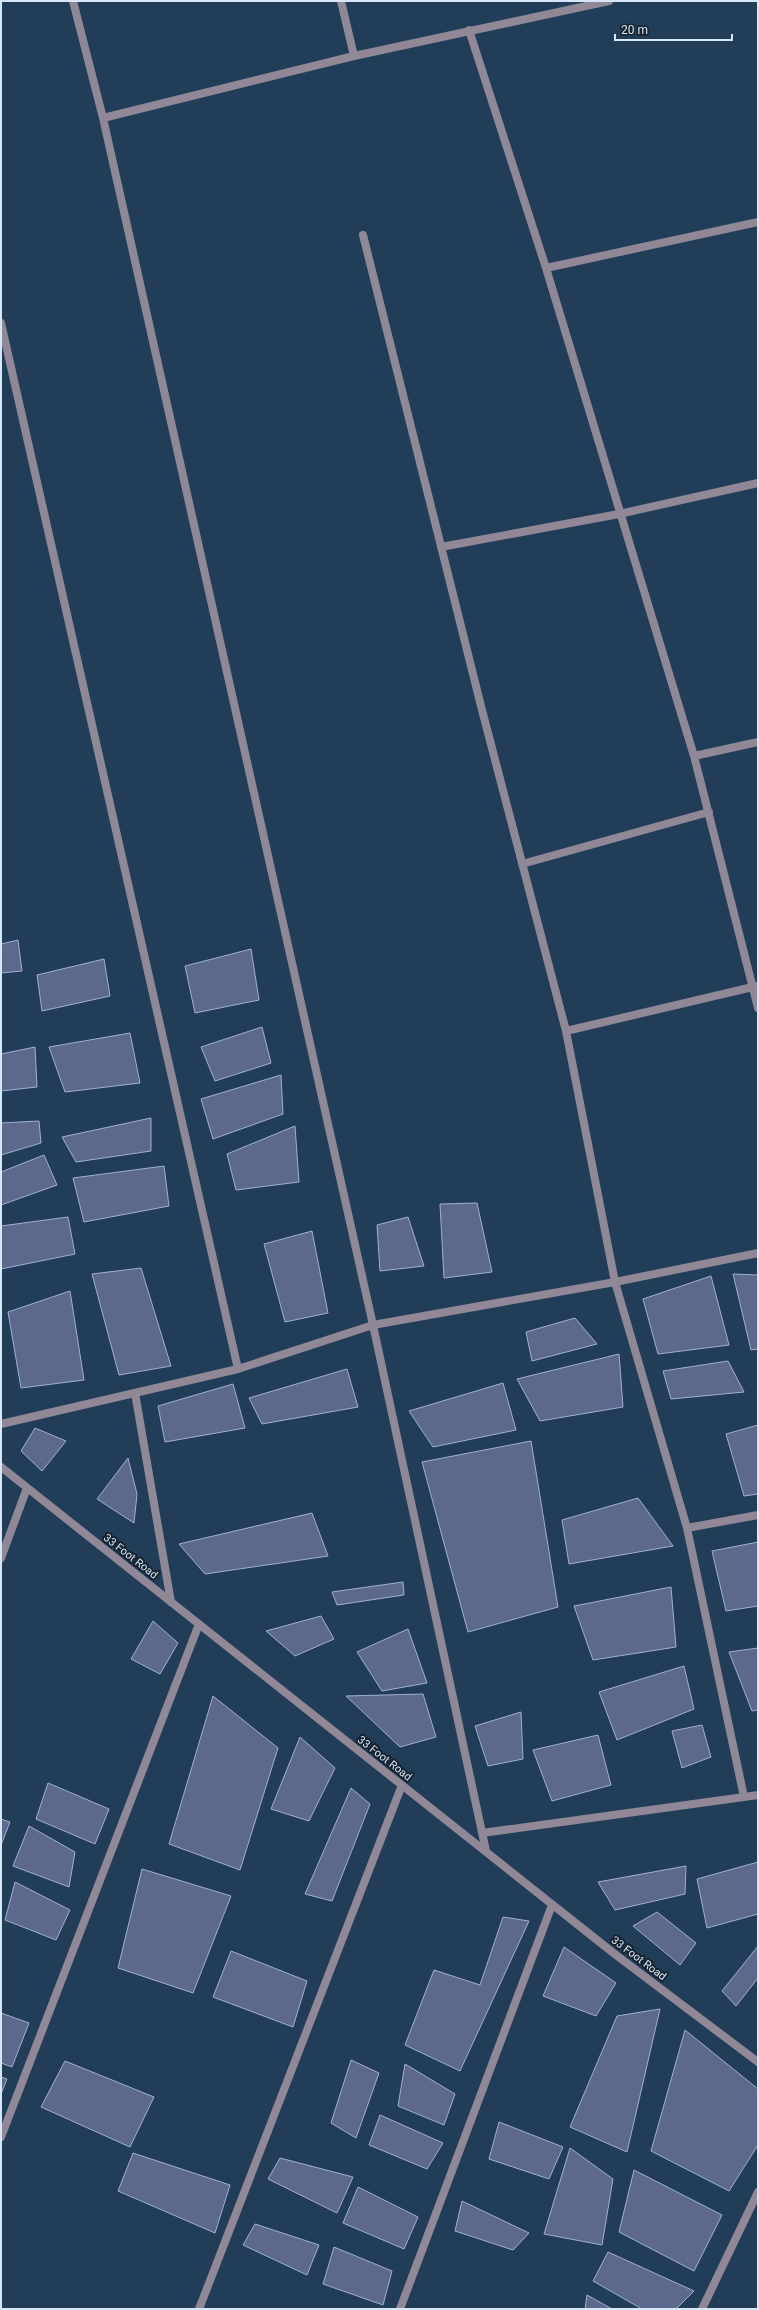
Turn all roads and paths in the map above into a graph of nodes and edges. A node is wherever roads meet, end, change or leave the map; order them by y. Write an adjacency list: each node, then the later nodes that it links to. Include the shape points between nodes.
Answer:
1 (73, 1): 6 (street)
2 (341, 1): 5 (street)
3 (609, 1): 4 (street)
4 (469, 30): 5 (street); 9 (street)
5 (354, 56): 6 (street)
6 (103, 118): 23 (street)
7 (758, 222): 9 (street)
8 (363, 235): 13 (street)
9 (546, 268): 12 (street)
10 (1, 323): 24 (street)
11 (758, 484): 12 (street)
12 (619, 514): 13 (street); 15 (street)
13 (441, 547): 17 (street)
14 (758, 742): 15 (street)
15 (694, 756): 16 (street)
16 (709, 812): 17 (street); 18 (street)
17 (522, 864): 20 (street)
18 (755, 986): 19 (street); 20 (street)
19 (758, 1008)
20 (566, 1031): 22 (street)
21 (758, 1253): 22 (street)
22 (615, 1282): 23 (street); 30 (street)
23 (373, 1324): 24 (street); 37 (street)
24 (238, 1369): 25 (street)
25 (135, 1393): 26 (street); 32 (street)
26 (1, 1424)
27 (1, 1467): 28 (street, 33 Foot Road)
28 (27, 1488): 31 (street); 32 (street, 33 Foot Road)
29 (758, 1515): 30 (street)
30 (687, 1528): 36 (street)
31 (1, 1558)
32 (171, 1602): 33 (street, 33 Foot Road)
33 (199, 1624): 34 (street, 33 Foot Road); 41 (street)
34 (402, 1785): 38 (street, 33 Foot Road); 43 (street)
35 (758, 1795): 36 (street)
36 (744, 1797): 37 (street)
37 (482, 1833): 38 (street)
38 (486, 1851): 39 (street, 33 Foot Road)
39 (552, 1905): 40 (street, 33 Foot Road); 44 (street)
40 (758, 2062)
41 (1, 2137)
42 (758, 2192): 45 (street)
43 (199, 2309)
44 (400, 2309)
45 (702, 2309)

